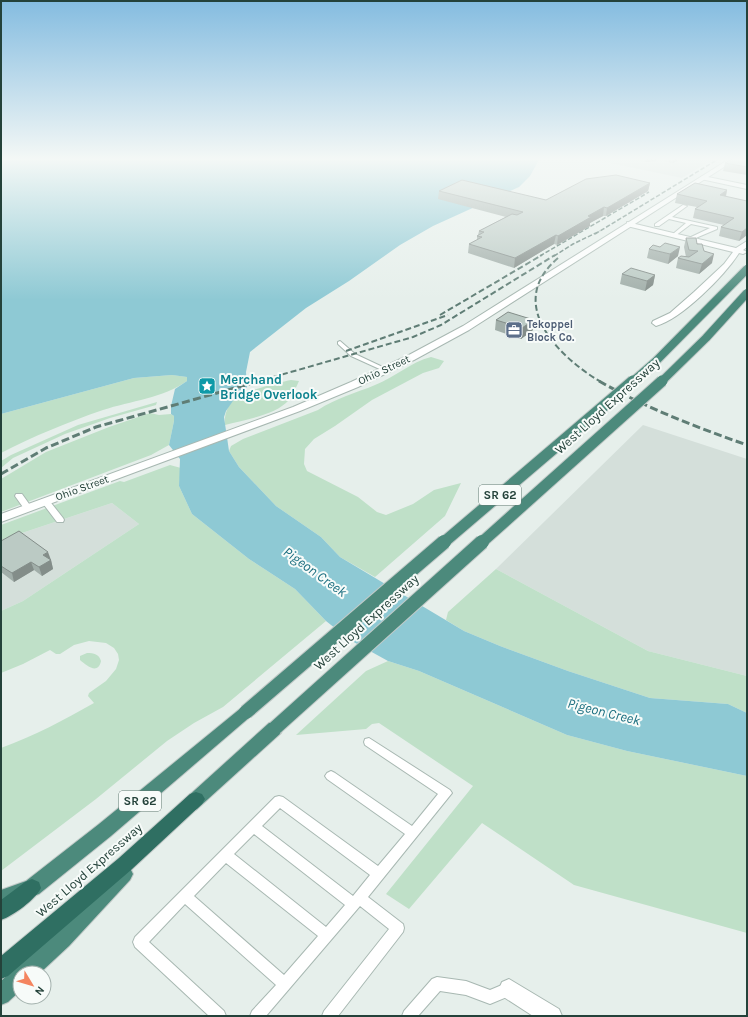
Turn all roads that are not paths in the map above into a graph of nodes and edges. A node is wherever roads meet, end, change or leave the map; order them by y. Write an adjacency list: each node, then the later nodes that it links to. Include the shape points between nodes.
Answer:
1 (659, 205): 5 (street, Ohio Street)
2 (685, 206): 3 (lane)
3 (668, 217): 4 (lane); 6 (lane)
4 (690, 222): 7 (lane); 8 (lane, via 714,228)
5 (630, 224): 7 (street); 16 (street, Ohio Street, via 466,328)
6 (657, 225)
7 (675, 235): 8 (street)
8 (691, 239): 10 (street)
9 (747, 242): 10 (street)
10 (737, 251): 11 (street); 14 (street, via 726,266 697,294 673,315)
11 (747, 253)
12 (747, 269): 29 (highway, West Lloyd Expressway / SR 62, bridge, via 656,361 246,712)
13 (747, 293): 24 (highway, West Lloyd Expressway / SR 62, bridge, via 662,381)
14 (656, 323)
15 (340, 343): 16 (lane, via 353,355)
16 (386, 370): 18 (street, Ohio Street, via 266,420)
17 (19, 496): 19 (lane)
18 (45, 501): 19 (street, Ohio Street); 21 (lane)
19 (28, 508): 20 (street, Ohio Street)
20 (1, 518)
21 (60, 520)
22 (369, 742): 26 (lane, via 446,793)
23 (331, 776): 26 (lane)
24 (196, 799): 35 (highway, via 62,939); 36 (highway, West Lloyd Expressway / SR 62, via 120,868)
25 (254, 827): 27 (lane); 28 (lane, via 279,801); 32 (lane)
26 (413, 833): 28 (lane)
27 (226, 855): 30 (lane); 34 (lane)
28 (379, 874): 32 (lane)
29 (32, 888): 31 (highway); 33 (highway, West Lloyd Expressway / SR 62)
30 (184, 896): 37 (lane); 41 (lane, via 140,942)
31 (1, 899)
32 (356, 901): 34 (lane); 43 (lane, via 398,928)
33 (1, 911)
34 (326, 935): 37 (lane)
35 (34, 965)
36 (1, 969)
37 (285, 984): 42 (lane)
38 (12, 985): 40 (highway)
39 (509, 989): 44 (lane, via 490,997 466,988 437,984); 45 (street)
40 (1, 995)
41 (220, 1016)
42 (257, 1016)
43 (329, 1016)
44 (409, 1016)
45 (552, 1016)

